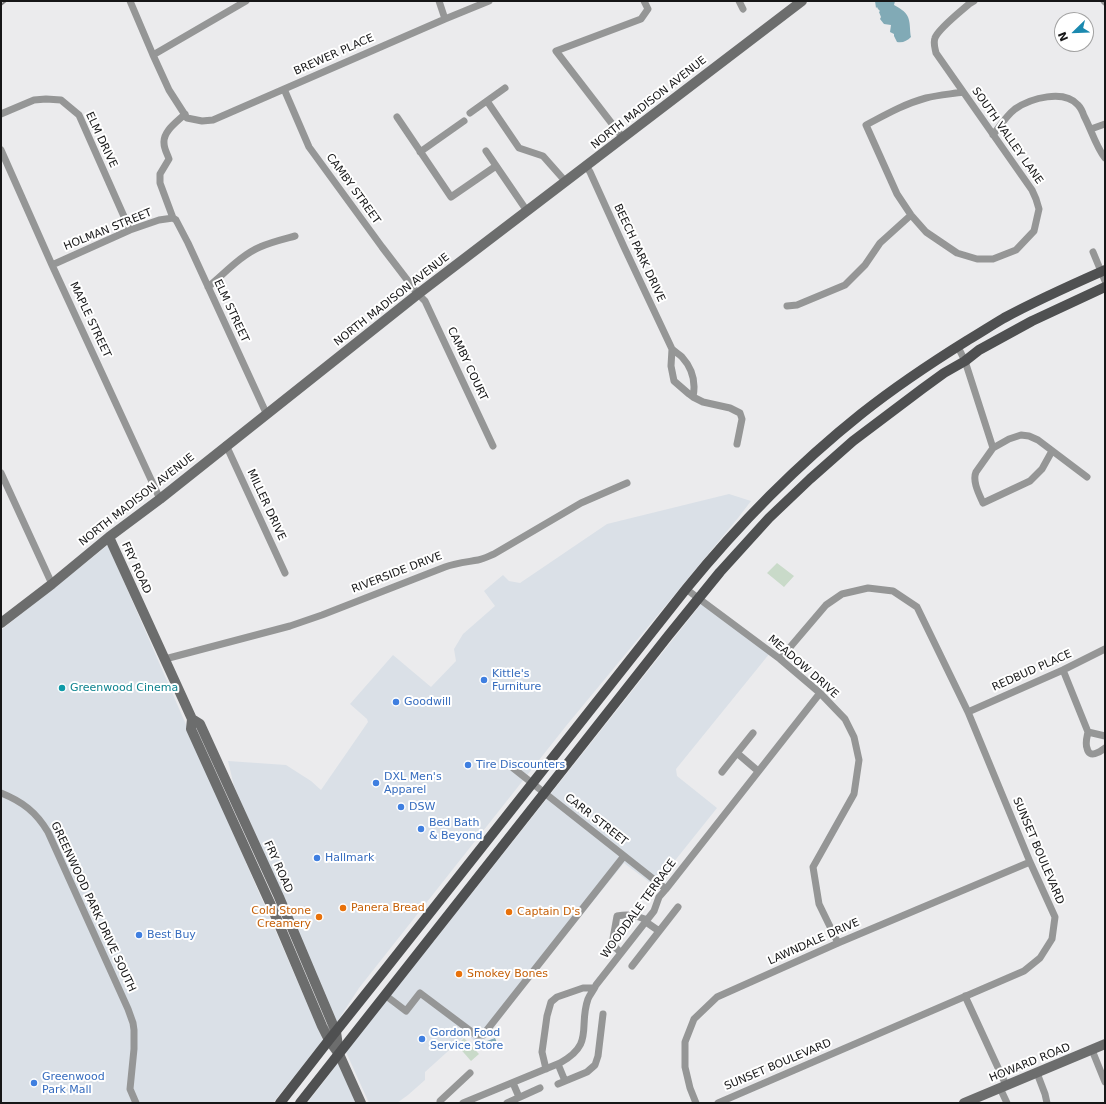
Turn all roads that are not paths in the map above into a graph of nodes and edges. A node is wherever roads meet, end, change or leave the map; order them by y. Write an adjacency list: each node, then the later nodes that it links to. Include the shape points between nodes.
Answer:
1 (130, 1): 11 (street)
2 (246, 1): 11 (street)
3 (439, 1): 10 (street)
4 (490, 1): 10 (street, BREWER PLACE)
5 (644, 1): 24 (street, via 648,9 641,19 556,51)
6 (739, 1): 9 (street)
7 (802, 1): 24 (street, NORTH MADISON AVENUE)
8 (974, 1): 14 (street, SOUTH VALLEY LANE, via 937,34 934,41 936,53)
9 (743, 9)
10 (445, 19): 13 (street, BREWER PLACE)
11 (153, 55): 18 (street, via 169,90)
12 (505, 88): 15 (street)
13 (284, 89): 18 (street, BREWER PLACE, via 212,120 202,121); 42 (street, CAMBY STREET, via 309,147)
14 (963, 92): 23 (street, SOUTH VALLEY LANE); 33 (street, via 926,98 905,105 866,125 898,194)
15 (487, 102): 16 (street); 31 (street, via 519,148 543,156)
16 (470, 113)
17 (1, 114): 35 (street, ELM DRIVE, via 34,100 46,99 61,100 79,115)
18 (186, 116): 34 (street, ELM STREET, via 166,133 164,141 169,159 160,174 160,183)
19 (397, 117): 27 (street)
20 (464, 121): 27 (street)
21 (1105, 124): 22 (street)
22 (1091, 129): 23 (street, via 1079,106 1070,99 1052,96 1016,109); 28 (street)
23 (993, 135): 33 (street, SOUTH VALLEY LANE, via 1032,190 1039,209 1034,231 1016,250 993,259 977,259 957,252 926,232)
24 (623, 138): 30 (street, NORTH MADISON AVENUE)
25 (1, 150): 38 (street, MAPLE STREET)
26 (486, 150): 29 (street)
27 (420, 152): 29 (street, via 451,197)
28 (1105, 158)
29 (496, 166): 32 (street)
30 (586, 166): 31 (street, NORTH MADISON AVENUE); 45 (street, BEECH PARK DRIVE)
31 (566, 182): 32 (street, NORTH MADISON AVENUE)
32 (527, 211): 42 (street, NORTH MADISON AVENUE)
33 (911, 215): 43 (street, via 880,243 865,265 845,285 797,305)
34 (174, 218): 35 (street, HOLMAN STREET, via 159,220); 40 (street, ELM STREET)
35 (130, 230): 38 (street, HOLMAN STREET)
36 (295, 236): 40 (street, via 260,246 244,256)
37 (1093, 252): 39 (street)
38 (52, 265): 57 (street, MAPLE STREET)
39 (1104, 274): 44 (main road, via 1049,295)
40 (208, 287): 48 (street, ELM STREET)
41 (1105, 287): 46 (main road, via 1032,321 979,350)
42 (418, 294): 48 (street, NORTH MADISON AVENUE); 51 (street, CAMBY COURT, via 425,300)
43 (787, 306)
44 (958, 347): 46 (street); 61 (main road, via 927,366 838,433 761,504)
45 (672, 349): 47 (street, BEECH PARK DRIVE, via 689,366 694,378); 47 (street, BEECH PARK DRIVE, via 671,366 674,381)
46 (965, 361): 52 (street); 62 (main road, via 944,373 853,441 810,479 777,510)
47 (693, 396): 49 (street, BEECH PARK DRIVE, via 703,402 740,413 742,419)
48 (267, 415): 50 (street, NORTH MADISON AVENUE)
49 (737, 444)
50 (226, 446): 57 (street, NORTH MADISON AVENUE); 59 (street, MILLER DRIVE)
51 (493, 446)
52 (993, 448): 53 (street, via 1009,438 1020,435 1038,440); 53 (street, via 974,475 983,503 1030,481 1042,469)
53 (1052, 451): 55 (street)
54 (1, 473): 60 (street)
55 (1087, 477)
56 (627, 483): 65 (street, RIVERSIDE DRIVE, via 580,503 486,558 445,567 290,626)
57 (160, 499): 58 (street, NORTH MADISON AVENUE)
58 (109, 537): 60 (street, NORTH MADISON AVENUE); 65 (street, FRY ROAD)
59 (285, 573)
60 (52, 584): 63 (street, NORTH MADISON AVENUE)
61 (686, 589): 62 (street, MEADOW DRIVE); 79 (main road)
62 (699, 598): 66 (street, MEADOW DRIVE); 80 (main road)
63 (1, 623)
64 (1105, 649): 67 (street, REDBUD PLACE)
65 (165, 659): 70 (street, FRY ROAD)
66 (780, 659): 68 (street, MEADOW DRIVE); 69 (street, SUNSET BOULEVARD, via 826,605 842,594 868,588 893,591 917,607)
67 (1063, 670): 69 (street, REDBUD PLACE); 71 (street)
68 (820, 693): 77 (street, WOODDALE TERRACE); 88 (street, MEADOW DRIVE, via 845,720 854,737 859,760 854,794 813,867 819,904)
69 (968, 712): 83 (street, SUNSET BOULEVARD)
70 (192, 719): 95 (street, FRY ROAD, via 200,724); 96 (street, FRY ROAD, via 191,729)
71 (1088, 732): 73 (street); 74 (street, via 1086,748 1089,752 1098,753)
72 (753, 733): 75 (street)
73 (1105, 736)
74 (1105, 748)
75 (737, 753): 77 (street); 78 (street)
76 (513, 768): 79 (street, CARR STREET)
77 (758, 771): 84 (street, WOODDALE TERRACE)
78 (722, 772)
79 (532, 784): 80 (street, CARR STREET); 95 (main road)
80 (544, 793): 82 (street, CARR STREET); 92 (main road)
81 (1, 794): 110 (street, GREENWOOD PARK DRIVE SOUTH, via 15,799 31,810 44,825 131,1017 134,1049 130,1089)
82 (624, 856): 84 (street, CARR STREET); 92 (street, via 483,1035 476,1035 420,993 406,1011)
83 (1030, 862): 88 (street, LAWNDALE DRIVE); 93 (street, SUNSET BOULEVARD, via 1055,917 1052,940 1040,958 1024,971)
84 (666, 889): 86 (street, WOODDALE TERRACE)
85 (678, 907): 87 (street)
86 (646, 921): 87 (street); 89 (street, WOODDALE TERRACE); 89 (street, via 633,915 617,916 612,944)
87 (659, 931): 90 (street)
88 (838, 943): 116 (street, LAWNDALE DRIVE, via 717,997 694,1019 685,1042 685,1067)
89 (621, 953): 91 (street, WOODDALE TERRACE)
90 (632, 966)
91 (594, 988): 100 (street, WOODDALE TERRACE, via 586,1011 584,1036 579,1048 569,1059); 101 (street, via 583,988 550,1002 542,1052)
92 (385, 994): 99 (main road)
93 (965, 996): 106 (street); 117 (street, SUNSET BOULEVARD)
94 (603, 1014): 100 (street, via 595,1065 587,1072 561,1082)
95 (336, 1032): 96 (main road); 99 (street, FRY ROAD)
96 (329, 1040): 99 (street, FRY ROAD); 111 (main road)
97 (1105, 1044): 98 (street, HOWARD ROAD)
98 (1092, 1050): 103 (street, HOWARD ROAD); 104 (street)
99 (339, 1054): 112 (main road); 113 (street, FRY ROAD)
100 (558, 1064): 101 (street, WOODDALE TERRACE)
101 (546, 1069): 105 (street, WOODDALE TERRACE)
102 (470, 1073): 114 (street)
103 (1037, 1073): 106 (street, HOWARD ROAD); 120 (street)
104 (1105, 1082)
105 (513, 1083): 108 (street); 109 (street, WOODDALE TERRACE)
106 (1003, 1086): 118 (street, HOWARD ROAD); 119 (street)
107 (540, 1088): 108 (street)
108 (519, 1098): 115 (street)
109 (467, 1102)
110 (136, 1103)
111 (280, 1103)
112 (300, 1103)
113 (361, 1103)
114 (440, 1103)
115 (507, 1103)
116 (696, 1103)
117 (718, 1103)
118 (964, 1103)
119 (1007, 1103)
120 (1047, 1103)

